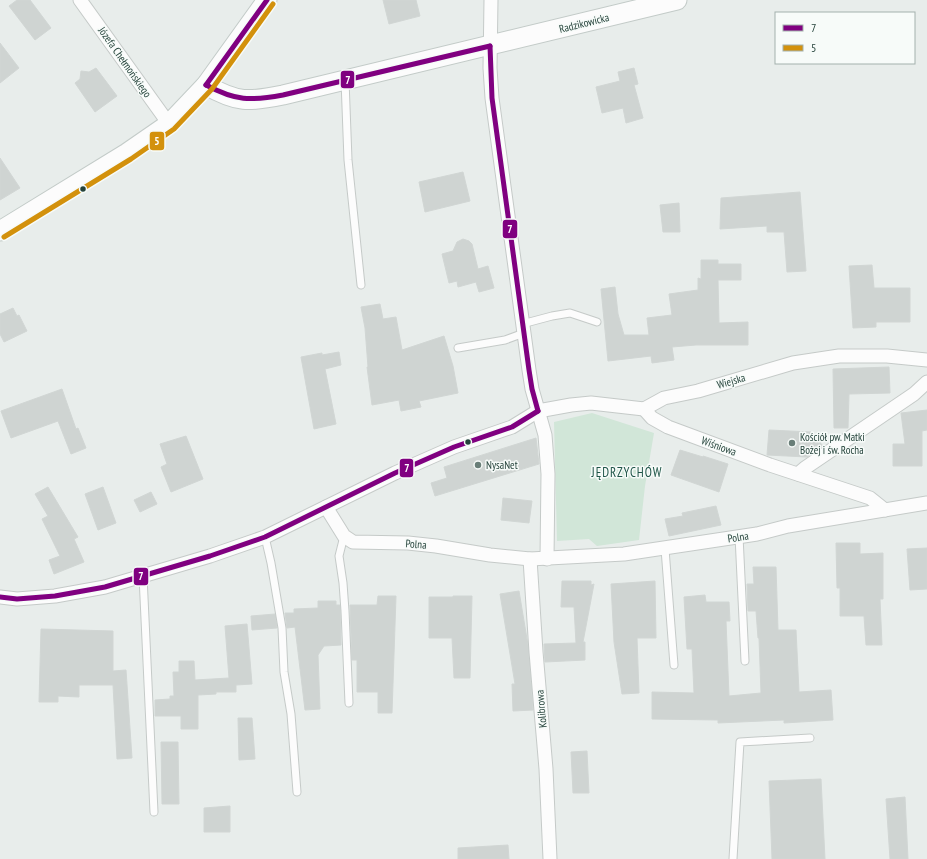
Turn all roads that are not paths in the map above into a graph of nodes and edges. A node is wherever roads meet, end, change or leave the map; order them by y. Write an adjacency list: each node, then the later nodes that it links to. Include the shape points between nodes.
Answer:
1 (80, 0): 8 (street, Józefa Chełmońskiego)
2 (267, 0): 7 (street)
3 (491, 0): 5 (street)
4 (677, 0): 5 (street, Radzikowicka)
5 (490, 46): 6 (street, Radzikowicka); 12 (street, via 492,98)
6 (345, 80): 7 (street, Radzikowicka, via 258,100 223,95); 10 (lane, via 348,160)
7 (206, 85): 8 (street)
8 (169, 124): 9 (street, via 127,153)
9 (0, 231)
10 (361, 285)
11 (597, 322): 12 (lane, via 570,313 552,316)
12 (523, 328): 13 (lane, via 505,340); 17 (street)
13 (458, 348)
14 (927, 360): 16 (street, Wiejska, via 887,356 839,356 793,363 698,391 664,398)
15 (927, 382): 18 (street, via 914,394)
16 (644, 409): 17 (street, via 590,403); 18 (street, Wiśniowa, via 652,418 668,427)
17 (538, 411): 20 (street, via 512,428 454,447); 27 (street, via 545,435 548,474)
18 (798, 474): 21 (street, Wiśniowa, via 870,498)
19 (927, 503): 21 (street, Polna)
20 (326, 507): 22 (street); 24 (street)
21 (885, 510): 23 (street, Polna)
22 (344, 536): 26 (street, Polna, via 353,542 429,545); 32 (lane, via 339,556 345,611)
23 (739, 536): 25 (street, Polna); 30 (lane)
24 (265, 537): 28 (street); 34 (lane, via 272,562 282,628 284,672 291,714)
25 (665, 548): 27 (street, Polna, via 624,554); 31 (lane)
26 (530, 559): 27 (street, Polna); 36 (street, Kolibrowa)
27 (547, 559)
28 (143, 576): 29 (street, via 105,587 55,596 17,599); 35 (lane)
29 (0, 597)
30 (745, 661)
31 (674, 665)
32 (349, 703)
33 (810, 738): 37 (lane, via 740,742)
34 (297, 792)
35 (154, 812)
36 (550, 859)
37 (734, 859)

